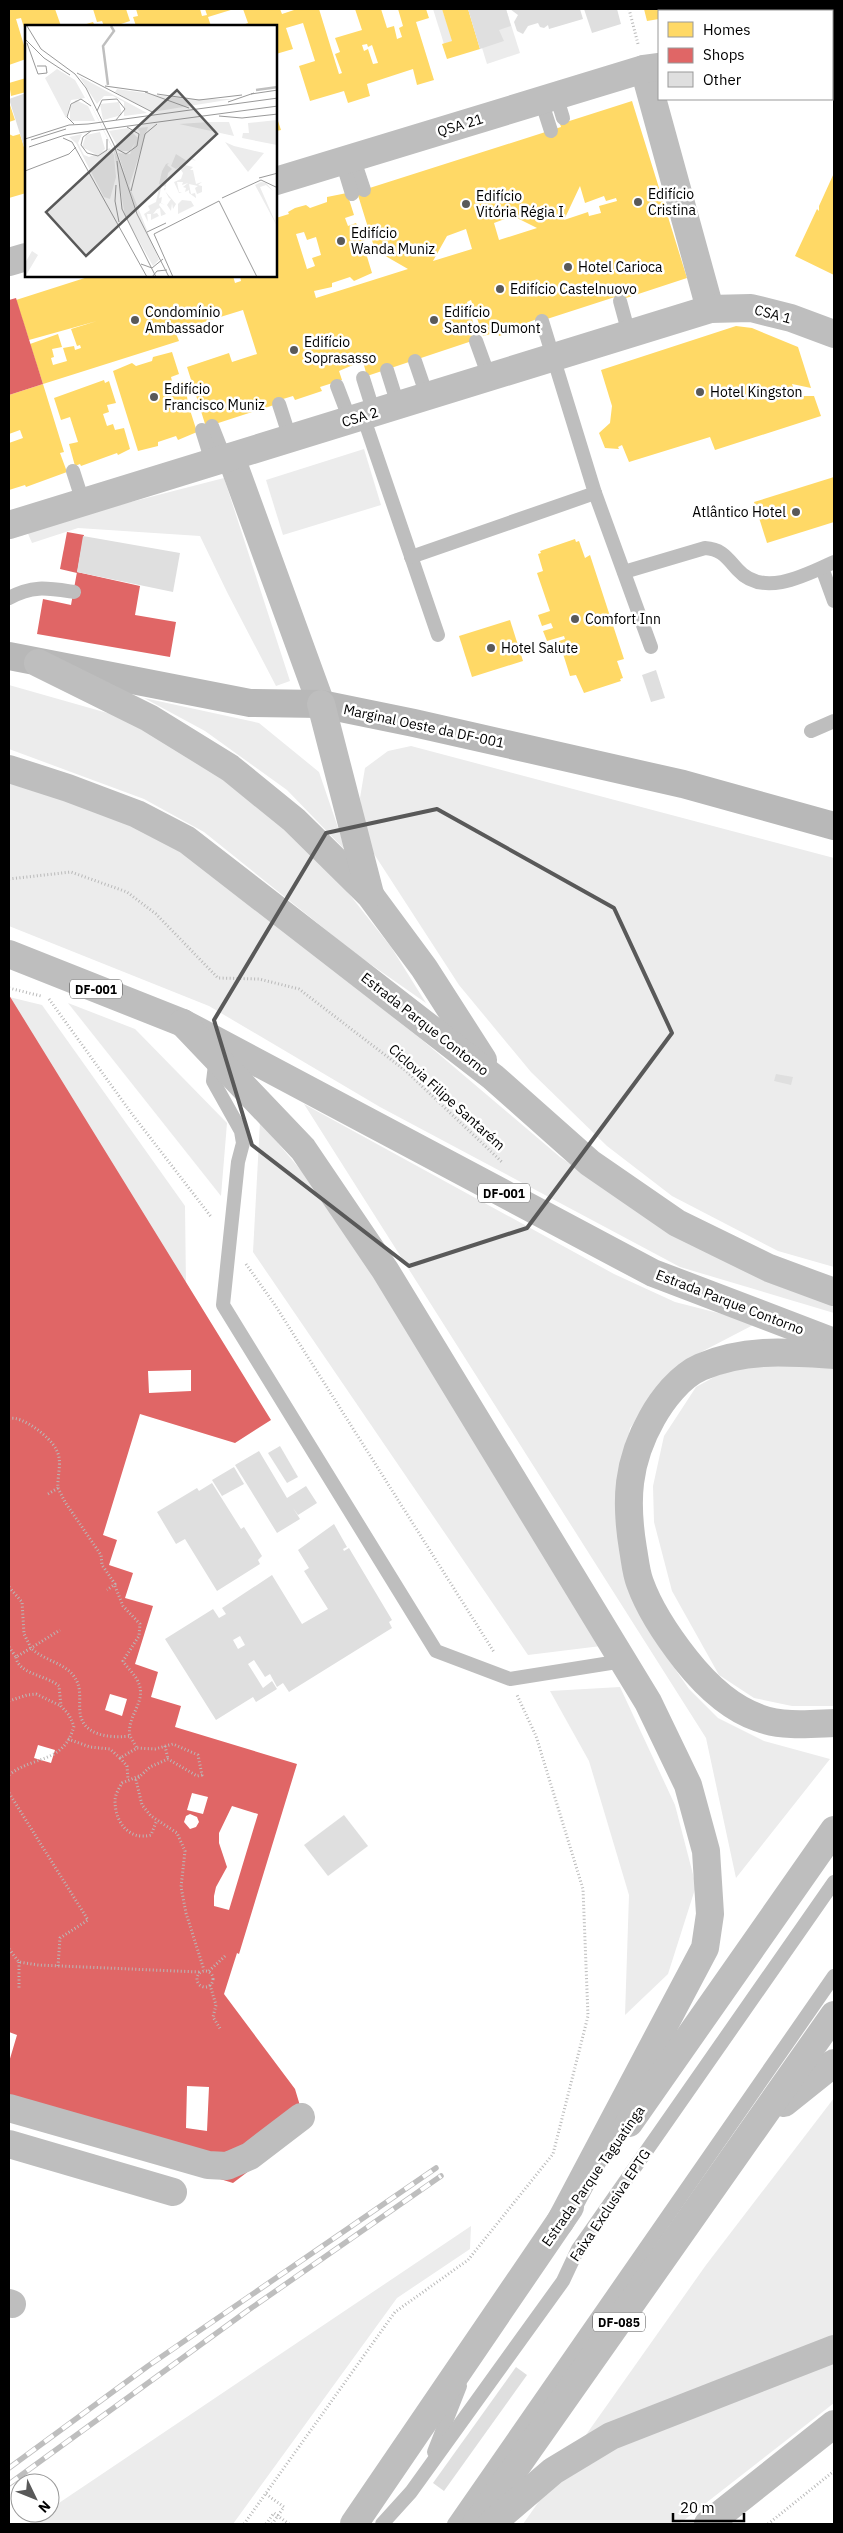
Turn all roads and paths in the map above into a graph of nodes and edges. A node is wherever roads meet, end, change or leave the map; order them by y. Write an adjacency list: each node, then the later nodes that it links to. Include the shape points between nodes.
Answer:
1 (629, 9): 2 (path)
2 (652, 68): 3 (main road); 5 (main road, QSA 21)
3 (658, 93)
4 (660, 100): 13 (main road)
5 (554, 104): 6 (lane); 7 (main road, QSA 21)
6 (551, 131)
7 (348, 159): 8 (main road, QSA 21); 9 (lane)
8 (278, 180)
9 (358, 192)
10 (25, 257): 11 (main road)
11 (9, 262)
12 (620, 301): 15 (lane)
13 (710, 309): 15 (main road, CSA 2); 16 (main road, CSA 1, via 751,308)
14 (542, 320): 18 (lane)
15 (629, 334): 18 (main road, CSA 2)
16 (834, 334)
17 (480, 340): 21 (lane)
18 (553, 357): 21 (main road, CSA 2); 31 (lane)
19 (415, 361): 24 (lane)
20 (386, 370): 26 (lane)
21 (492, 376): 24 (main road, CSA 2)
22 (363, 378): 26 (lane)
23 (338, 386): 26 (lane)
24 (427, 396): 26 (main road, CSA 2)
25 (279, 404): 28 (lane)
26 (371, 413): 28 (main road, CSA 2); 34 (lane)
27 (207, 428): 29 (lane)
28 (290, 438): 29 (main road, CSA 2)
29 (223, 459): 32 (main road, CSA 2); 44 (main road)
30 (73, 471): 32 (lane)
31 (595, 493): 34 (lane); 36 (lane)
32 (83, 502): 33 (main road, CSA 2)
33 (9, 525)
34 (411, 557): 40 (lane)
35 (828, 565): 36 (lane, via 777,583 759,583 744,576 716,548 705,548); 39 (lane)
36 (624, 572): 41 (lane)
37 (74, 592): 38 (lane, via 42,588 24,590)
38 (9, 598)
39 (834, 601)
40 (438, 635)
41 (651, 647)
42 (9, 656): 43 (main road, Marginal Oeste da DF-001)
43 (38, 663): 44 (main road, Marginal Oeste da DF-001, via 250,703); 50 (main road, via 149,718 230,768 294,820)
44 (321, 704): 48 (main road, Marginal Oeste da DF-001, via 683,784); 50 (main road)
45 (834, 721): 46 (lane)
46 (811, 731)
47 (9, 769): 57 (main road, Estrada Parque Contorno, via 137,814 187,840)
48 (834, 826)
49 (9, 879): 58 (path, Ciclovia Filipe Santarém, via 71,872 127,892 156,914 218,978 259,979 300,989 406,1071)
50 (370, 895): 57 (main road, via 424,968)
51 (9, 954): 55 (main road, Estrada Parque Contorno / DF-001)
52 (9, 988): 54 (path)
53 (44, 992): 54 (path)
54 (49, 998): 59 (path, via 132,1114)
55 (183, 1024): 56 (main road); 61 (main road, Estrada Parque Contorno / DF-001, via 653,1273)
56 (216, 1057): 59 (lane, via 213,1081 241,1131 243,1143); 73 (main road, via 309,1157 385,1270)
57 (493, 1077): 60 (main road, Estrada Parque Contorno, via 590,1163 677,1223 769,1268)
58 (505, 1165)
59 (230, 1241): 74 (path, via 275,1305); 74 (lane, via 223,1304 436,1651)
60 (834, 1292)
61 (834, 1342)
62 (834, 1355): 77 (main road, via 781,1351 740,1354 698,1368 664,1396 639,1440 628,1483 628,1522 639,1582 664,1633 702,1680 734,1706 760,1719 798,1725)
63 (9, 1419): 64 (path, via 23,1420 42,1433 56,1449 60,1463)
64 (58, 1488): 65 (path); 66 (path, via 101,1554 102,1565)
65 (48, 1494)
66 (115, 1586): 68 (path); 78 (path, via 123,1606 140,1624 139,1636 123,1661 139,1683 140,1692 140,1701 129,1729)
67 (9, 1587): 71 (path, via 22,1602 24,1634)
68 (107, 1590)
69 (60, 1630): 71 (path)
70 (9, 1647): 72 (path)
71 (31, 1648): 72 (path); 78 (path, via 75,1677 82,1699 81,1719 86,1726 96,1734 119,1738)
72 (16, 1657): 76 (path, via 21,1668 47,1677 59,1686)
73 (624, 1661): 74 (lane); 109 (main road, via 648,1702 688,1785 706,1851 710,1914 705,1948)
74 (510, 1679): 117 (path, via 536,1736 583,1889 588,2016 552,2154 468,2260 395,2312)
75 (9, 1701): 76 (path, via 36,1694)
76 (61, 1706): 79 (path, via 74,1726)
77 (834, 1723)
78 (130, 1736): 81 (path)
79 (68, 1740): 82 (path, via 110,1749); 84 (path, via 58,1753 26,1764)
80 (165, 1746): 81 (path); 83 (path); 83 (path, via 173,1744 198,1755 202,1775 197,1776)
81 (138, 1748): 82 (path)
82 (120, 1758): 86 (path, via 127,1766)
83 (168, 1759): 85 (path, via 150,1767)
84 (9, 1775)
85 (140, 1776): 86 (path); 88 (path, via 136,1780 142,1805)
86 (128, 1779): 88 (path, via 122,1783 114,1800 118,1822 132,1835 143,1837 151,1834)
87 (9, 1792): 94 (path, via 88,1920 60,1938)
88 (157, 1820): 95 (path, via 177,1834 185,1851 182,1886 186,1913)
89 (834, 1830): 109 (main road, Estrada Parque Taguatinga)
90 (834, 1882): 114 (lane, Faixa Exclusiva EPTG, via 578,2249 563,2281)
91 (9, 1950): 93 (path)
92 (225, 1956): 96 (path)
93 (19, 1962): 94 (path); 100 (path)
94 (58, 1966): 97 (path)
95 (204, 1970): 96 (path); 97 (path)
96 (209, 1971): 99 (path, via 213,1978)
97 (199, 1972): 99 (path, via 196,1977 198,1984 203,1987)
98 (834, 1976): 116 (lane)
99 (210, 1985): 102 (path, via 216,2005 213,2017)
100 (19, 1988)
101 (834, 2016): 106 (main road, DF-085)
102 (221, 2030)
103 (834, 2063): 106 (main road)
104 (9, 2108): 105 (main road, via 208,2165 227,2166 250,2156)
105 (301, 2117)
106 (761, 2120): 112 (main road, DF-085)
107 (9, 2144): 108 (main road)
108 (173, 2192)
109 (560, 2222): 110 (main road, Estrada Parque Taguatinga)
110 (476, 2346): 114 (lane); 123 (main road, Estrada Parque Taguatinga)
111 (834, 2348): 127 (main road, via 611,2436 553,2471)
112 (569, 2392): 116 (lane); 126 (main road, DF-085)
113 (834, 2424): 128 (main road)
114 (427, 2470): 124 (lane, Faixa Exclusiva EPTG)
115 (834, 2470): 129 (path)
116 (486, 2479): 125 (lane)
117 (266, 2494): 118 (path); 121 (path, via 284,2507)
118 (244, 2524)
119 (262, 2524): 120 (path)
120 (267, 2524): 122 (path, via 274,2513)
121 (272, 2524)
122 (289, 2524)
123 (354, 2524)
124 (382, 2524)
125 (454, 2524)
126 (476, 2524)
127 (490, 2524)
128 (708, 2524)
129 (768, 2524)

